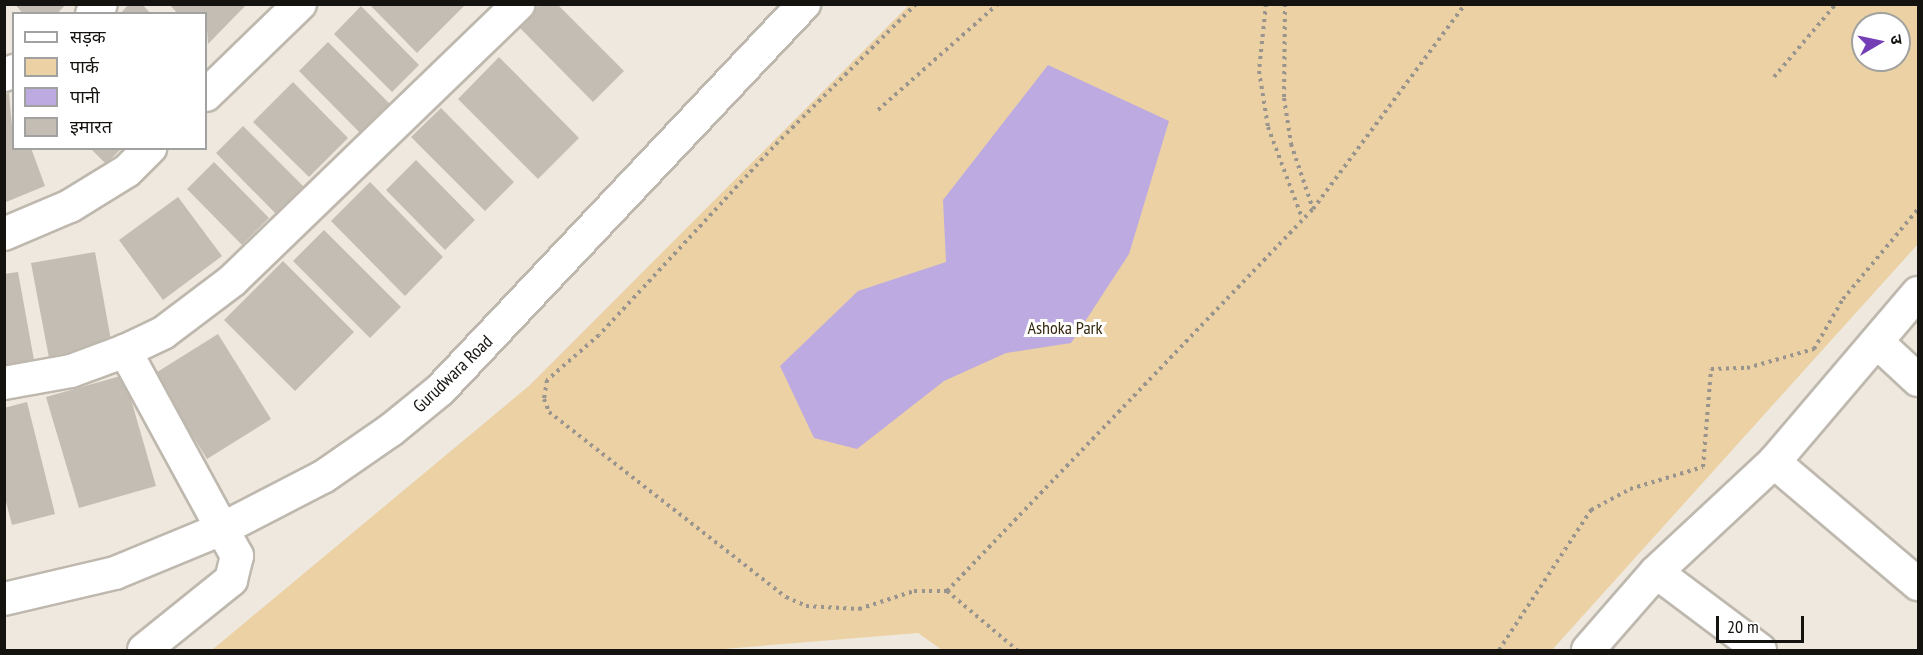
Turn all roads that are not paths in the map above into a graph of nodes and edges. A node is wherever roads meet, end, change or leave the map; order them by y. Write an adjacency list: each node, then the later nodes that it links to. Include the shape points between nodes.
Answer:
1 (300, 4): 4 (street)
2 (519, 4): 9 (street, via 233,280 163,333)
3 (795, 7): 13 (street, Gurudwara Road, via 440,390 323,477)
4 (207, 95)
5 (148, 150): 6 (street, via 127,171 70,206)
6 (4, 234)
7 (1918, 293): 8 (street)
8 (1877, 342): 10 (street); 12 (street)
9 (125, 351): 11 (street, via 71,371); 13 (street)
10 (1918, 380)
11 (4, 383)
12 (1774, 462): 14 (street); 15 (street)
13 (224, 528): 16 (street, Gurudwara Road, via 116,573); 17 (street, via 237,556 231,580)
14 (1656, 572): 18 (street); 19 (street)
15 (1918, 584)
16 (4, 599)
17 (144, 651)
18 (1588, 651)
19 (1760, 651)

